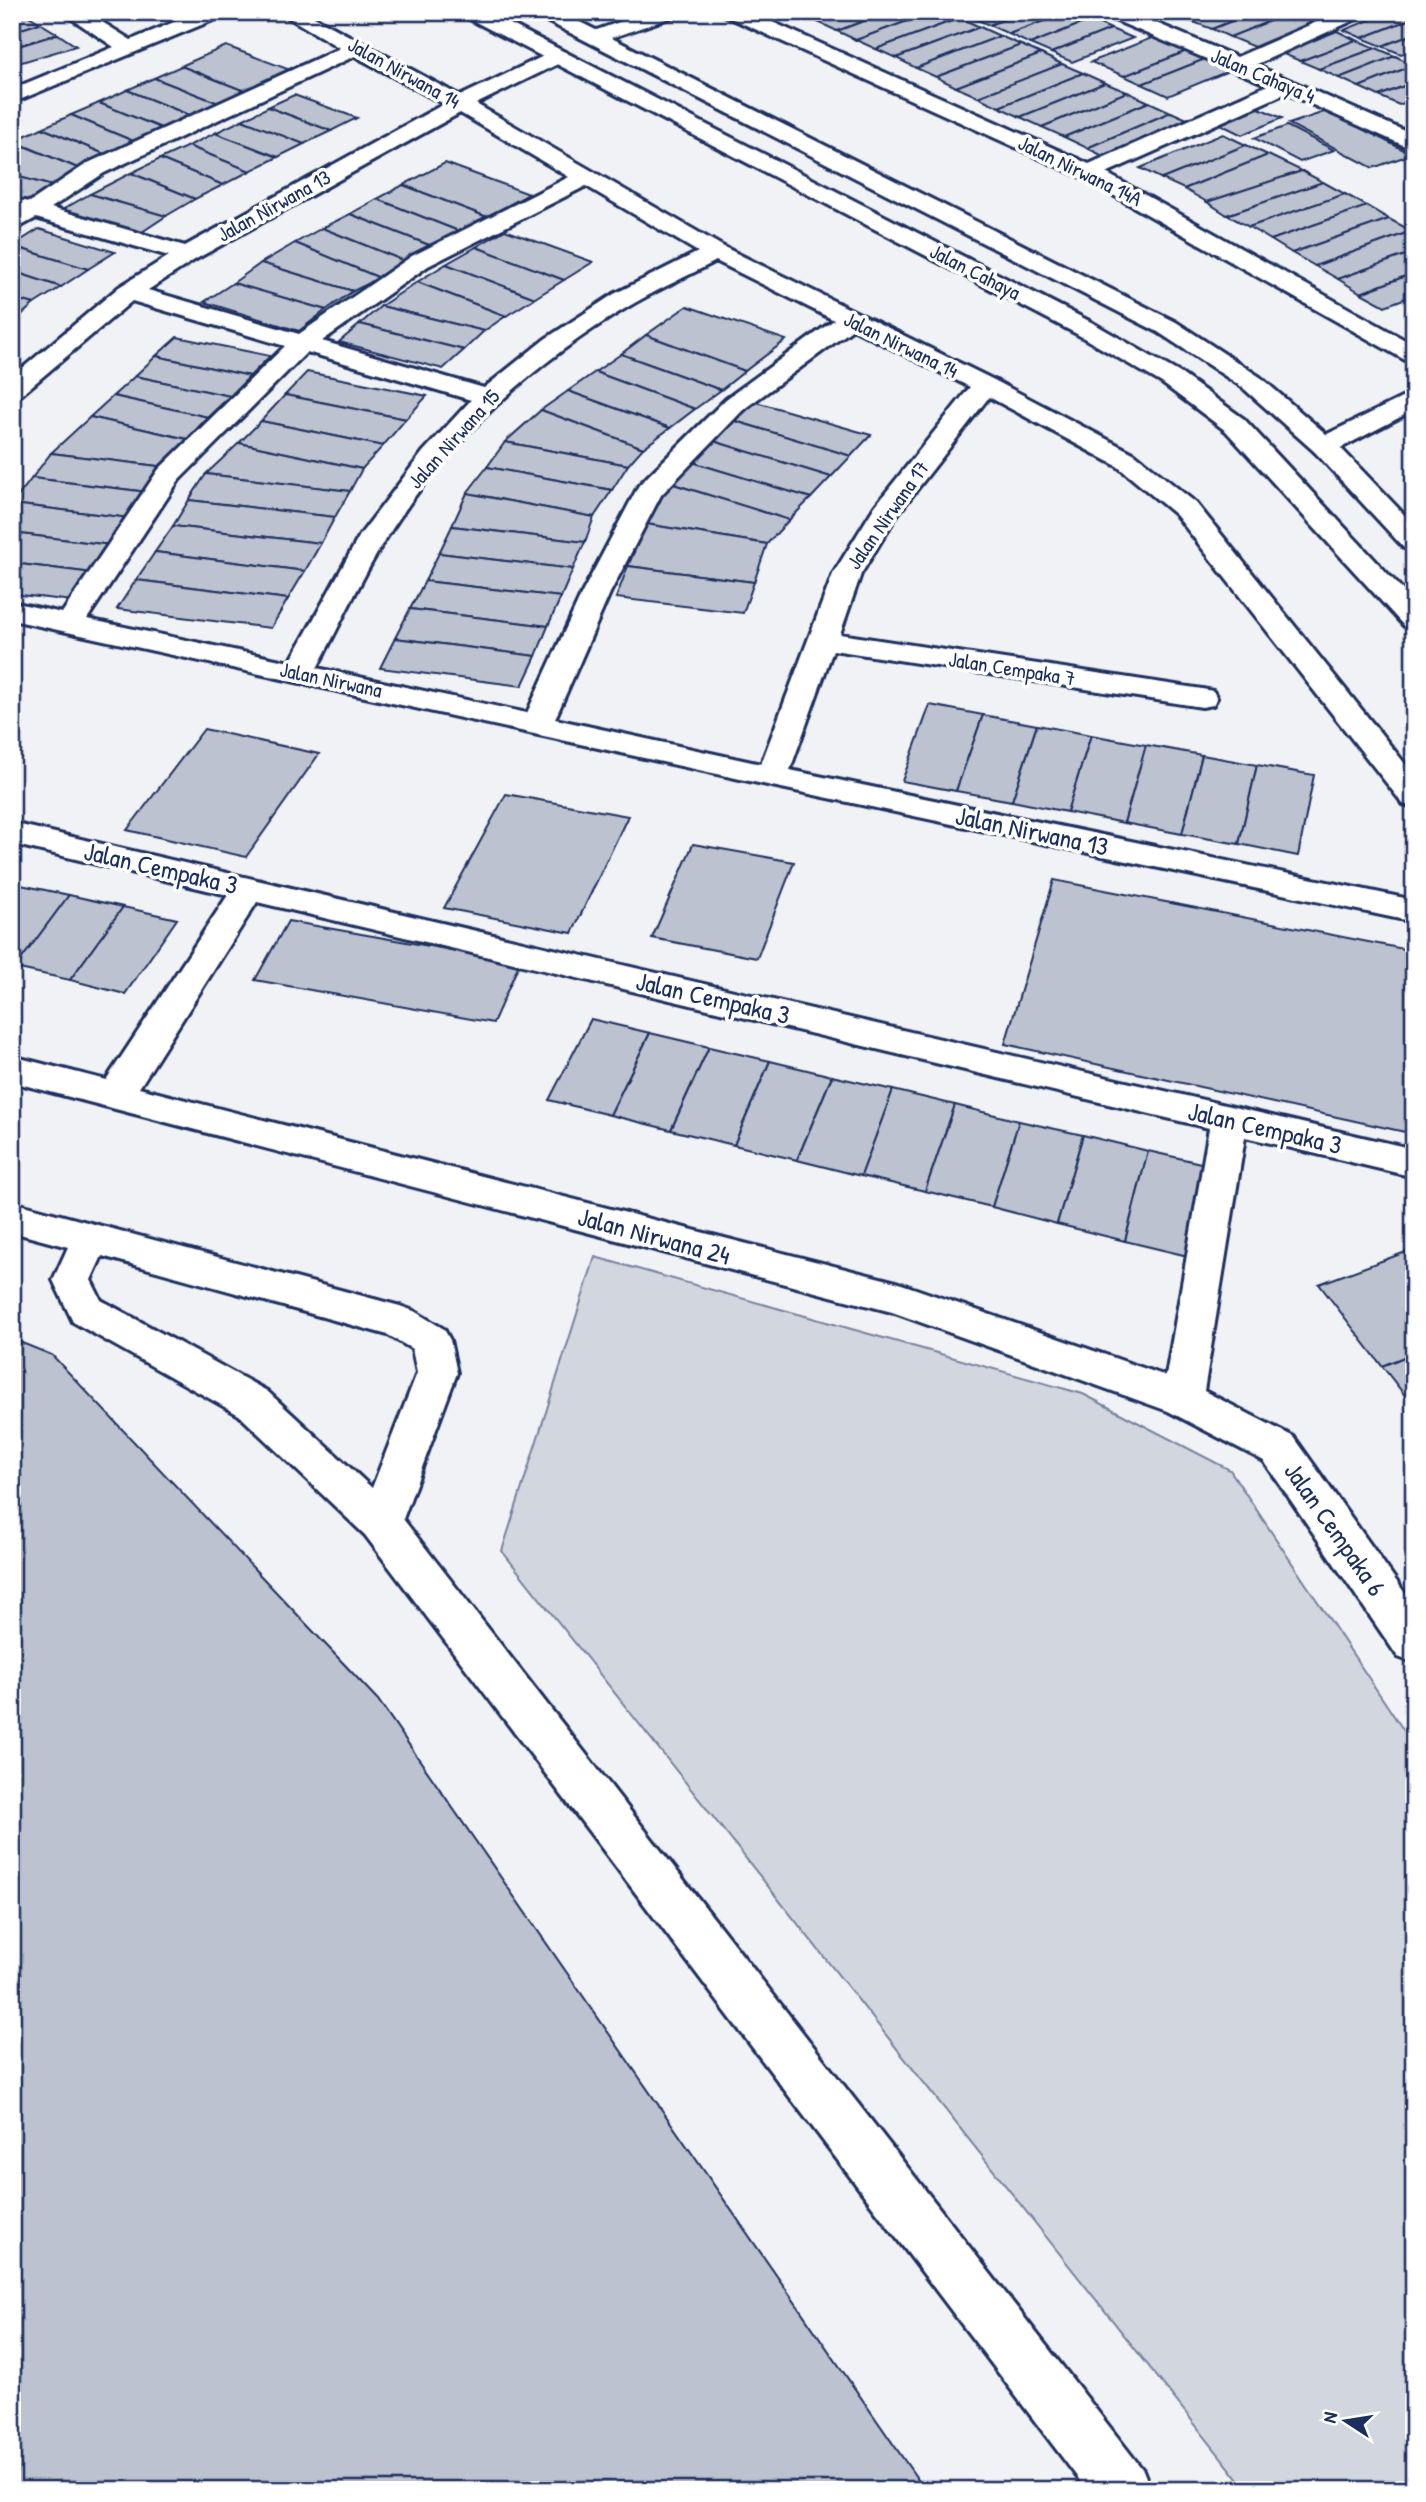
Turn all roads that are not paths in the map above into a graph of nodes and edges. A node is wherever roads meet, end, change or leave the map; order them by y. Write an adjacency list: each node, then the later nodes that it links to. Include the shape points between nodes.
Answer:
1 (72, 12): 12 (street)
2 (216, 12): 12 (street)
3 (289, 12): 11 (street, Jalan Nirwana 14)
4 (471, 12): 13 (street, Jalan Cahaya)
5 (544, 12): 10 (street, Jalan Cahaya)
6 (668, 12): 10 (street)
7 (733, 12): 19 (street, Jalan Nirwana 14A)
8 (1112, 12): 14 (street, Jalan Cahaya 4)
9 (1356, 12): 14 (street)
10 (595, 37): 33 (street, Jalan Cahaya, via 1167,327 1251,382)
11 (358, 47): 17 (street, Jalan Nirwana 14); 21 (street)
12 (130, 48): 16 (street)
13 (559, 56): 17 (street, Jalan Nirwana 13); 36 (street, Jalan Cahaya, via 1084,328 1171,378 1236,425)
14 (1237, 65): 15 (street, Jalan Cahaya 4)
15 (1286, 85): 18 (street, Jalan Cahaya 4); 19 (street)
16 (12, 97)
17 (460, 104): 20 (street, Jalan Nirwana 14); 24 (street, Jalan Nirwana 13)
18 (1414, 143)
19 (1089, 172): 28 (street, Jalan Nirwana 14A)
20 (586, 177): 23 (street, Jalan Nirwana 14); 27 (street, via 420,261)
21 (22, 207): 22 (street); 24 (street)
22 (12, 224)
23 (716, 252): 26 (street, Jalan Nirwana 14); 31 (street, Jalan Nirwana 15, via 623,299 554,344)
24 (188, 254): 25 (street, Jalan Nirwana 13)
25 (128, 292): 27 (street); 30 (street, Jalan Nirwana 13)
26 (850, 320): 29 (street, Jalan Nirwana 14); 41 (street, via 735,404 649,491 596,593)
27 (302, 343): 31 (street); 37 (street, via 169,475)
28 (1414, 355)
29 (985, 385): 38 (street, Jalan Nirwana 17, via 886,512 846,574); 44 (street, Jalan Nirwana 14, via 1126,460 1186,509)
30 (12, 390)
31 (488, 397): 39 (street, Jalan Nirwana 15, via 432,458 374,535)
32 (1414, 400): 33 (street)
33 (1324, 446): 34 (street, Jalan Cahaya)
34 (1414, 542)
35 (12, 611): 37 (street, Jalan Nirwana)
36 (1414, 620)
37 (69, 624): 39 (street, Jalan Nirwana)
38 (823, 640): 40 (street, Jalan Cempaka 7); 43 (street, Jalan Nirwana 17)
39 (299, 673): 41 (street, Jalan Nirwana)
40 (1202, 698)
41 (538, 724): 42 (street, Jalan Nirwana)
42 (650, 749): 43 (street, Jalan Nirwana 13)
43 (772, 776): 47 (street, Jalan Nirwana 13)
44 (1414, 796)
45 (12, 833): 46 (street, Jalan Cempaka 3)
46 (249, 889): 49 (street); 50 (street, Jalan Cempaka 3)
47 (1414, 911)
48 (12, 1069): 49 (street, Jalan Nirwana 24)
49 (115, 1096): 54 (street, Jalan Nirwana 24, via 896,1298)
50 (1229, 1120): 51 (street, Jalan Cempaka 3); 54 (street)
51 (1414, 1163)
52 (12, 1217): 53 (street)
53 (91, 1238): 56 (street, via 72,1280 87,1311 253,1404); 56 (street, via 400,1322 430,1340 437,1373)
54 (1182, 1399): 55 (street, Jalan Nirwana 24)
55 (1279, 1449): 57 (street, Jalan Cempaka 6)
56 (380, 1522): 58 (street)
57 (1414, 1643)
58 (1123, 2490)

